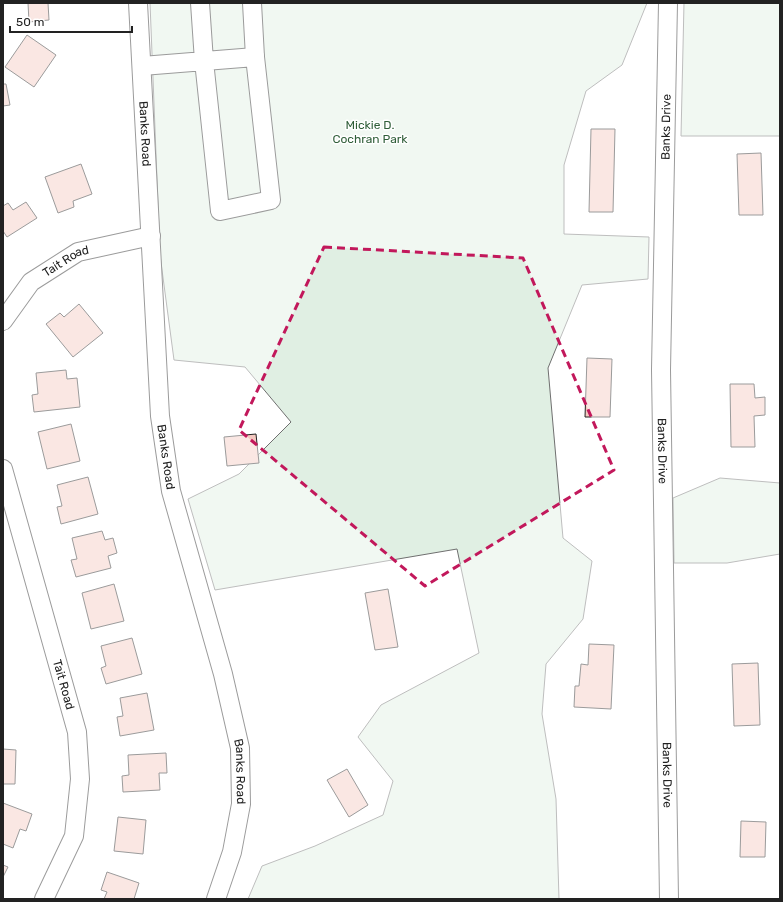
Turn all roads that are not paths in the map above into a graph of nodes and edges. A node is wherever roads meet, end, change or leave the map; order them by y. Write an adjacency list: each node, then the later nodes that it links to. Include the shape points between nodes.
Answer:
1 (138, 3): 7 (street, Banks Road)
2 (200, 3): 6 (street)
3 (252, 3): 5 (street)
4 (668, 3): 13 (street, Banks Drive, via 661,370)
5 (255, 57): 6 (street); 6 (street, via 271,200 220,211)
6 (204, 61): 7 (street)
7 (142, 66): 8 (street, Banks Road)
8 (151, 236): 9 (street, Tait Road, via 78,252 31,282); 12 (street, Banks Road, via 160,416 172,492 223,674 240,748 241,804 232,852)
9 (3, 321)
10 (3, 469): 11 (street, Tait Road, via 77,732 80,779 74,836)
11 (44, 899)
12 (216, 899)
13 (669, 899)

